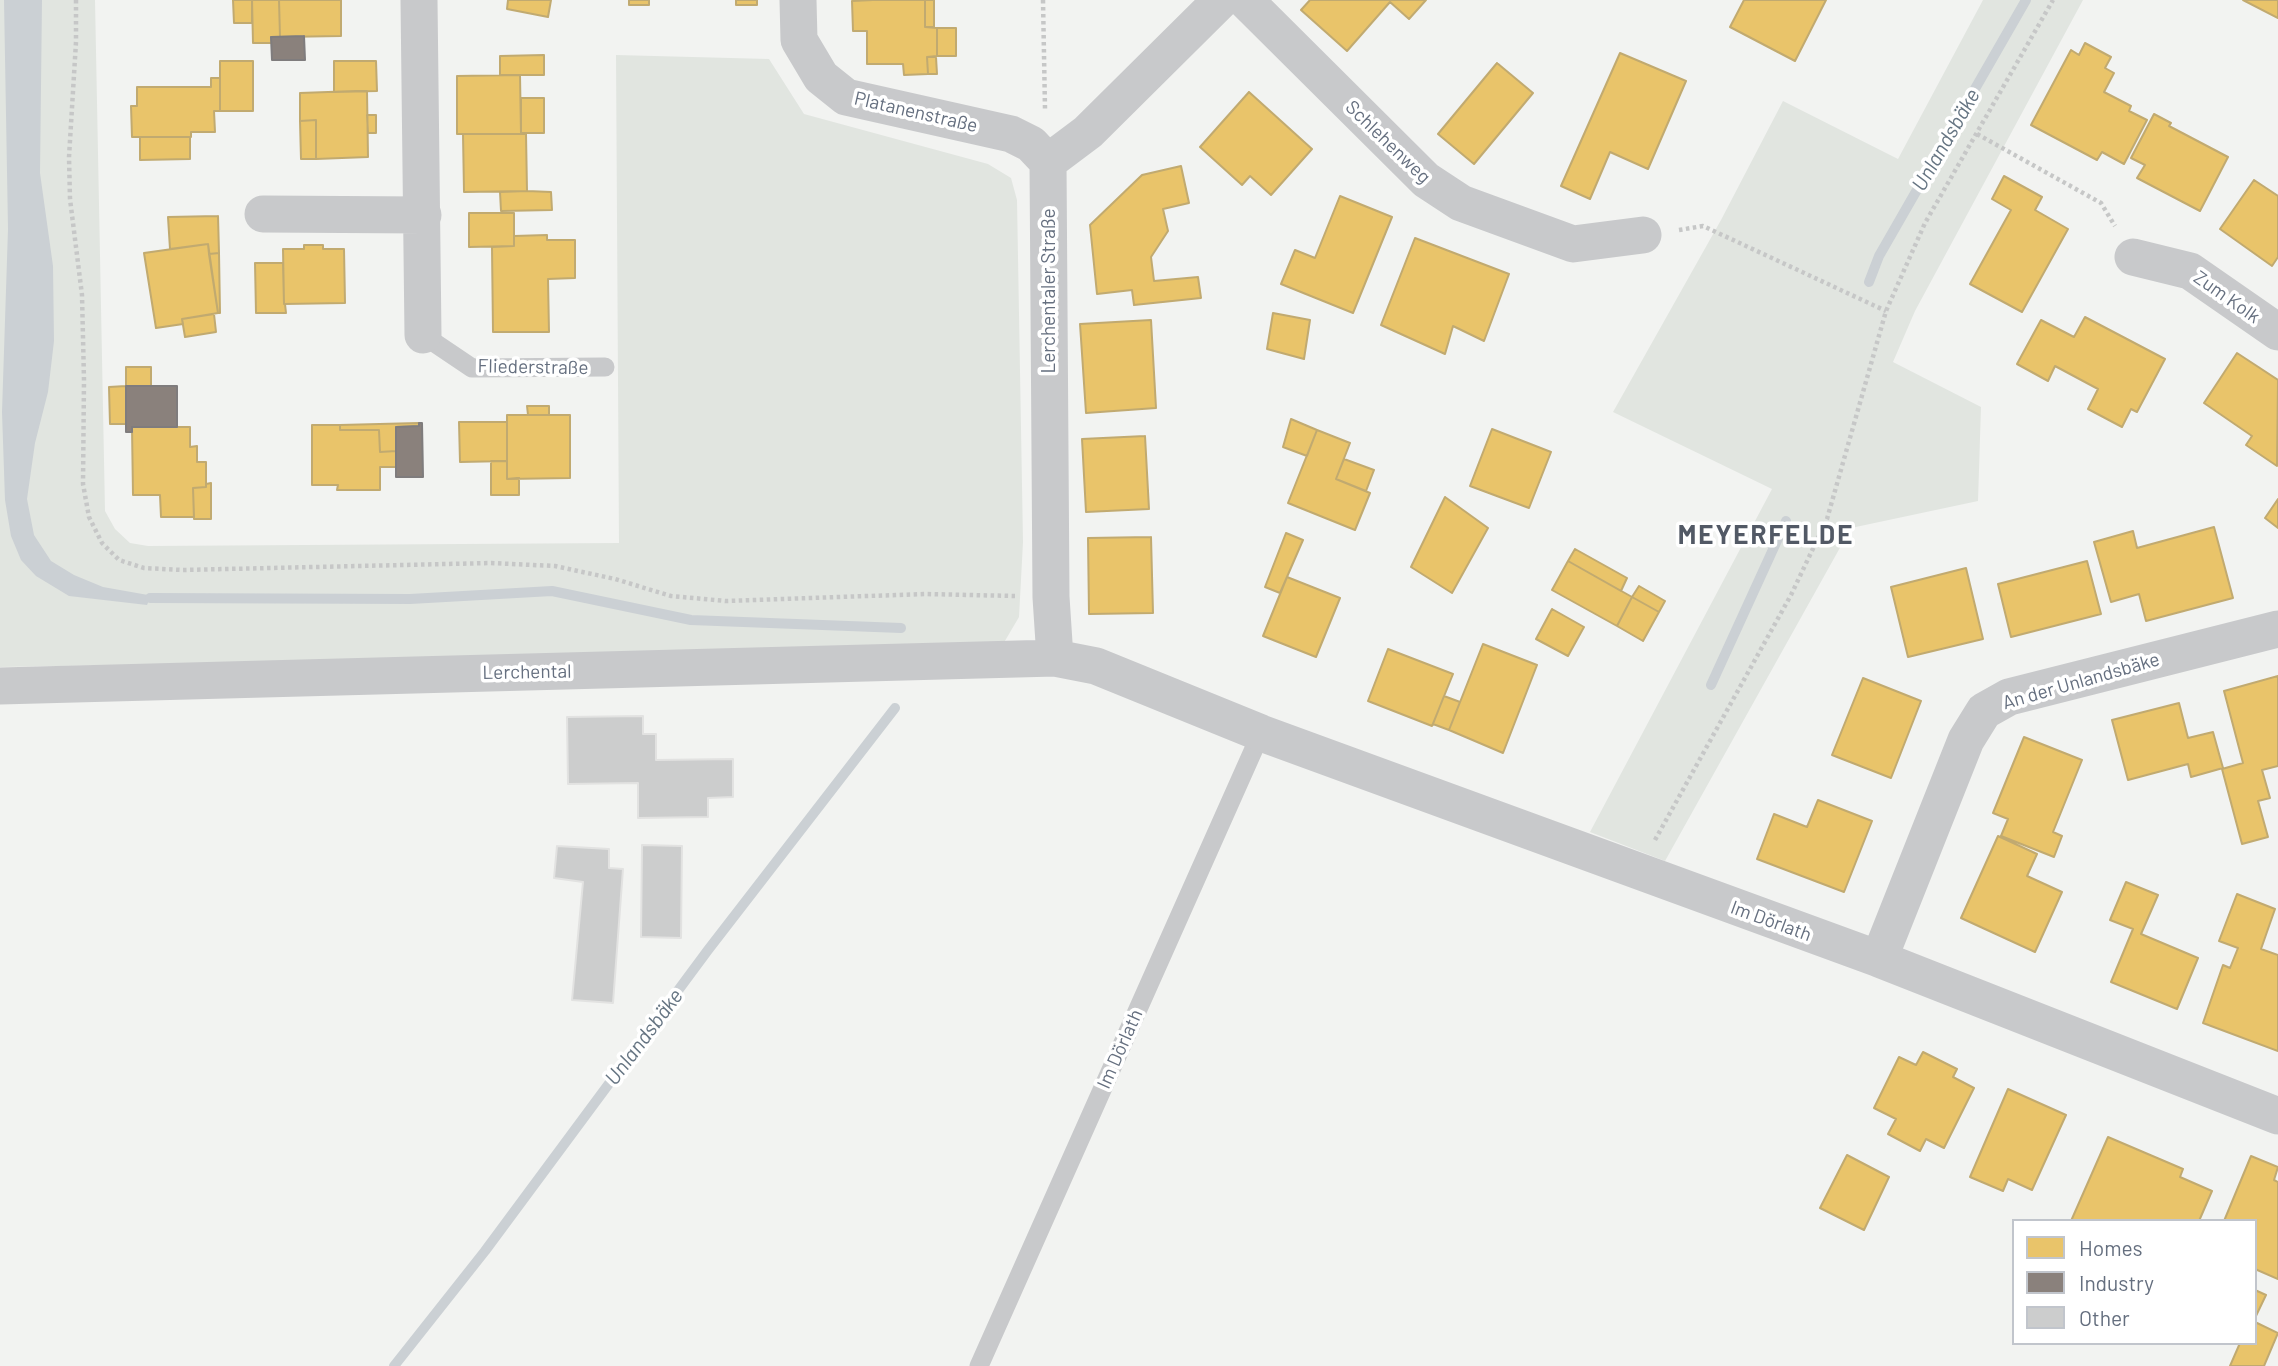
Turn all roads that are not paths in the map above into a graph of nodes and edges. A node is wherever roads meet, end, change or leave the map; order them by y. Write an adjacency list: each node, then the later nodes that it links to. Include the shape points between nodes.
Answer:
1 (419, 0): 7 (street, Fliederstraße)
2 (798, 0): 5 (street, Platanenstraße, via 799,40 821,77 846,97 1010,134 1031,144)
3 (1221, 0): 5 (street, via 1088,132)
4 (1245, 0): 8 (street, Schlehenweg, via 1426,180 1461,203 1573,244)
5 (1048, 162): 14 (street, Lerchentaler Straße)
6 (263, 214): 7 (street)
7 (423, 215): 11 (street, Fliederstraße)
8 (1643, 235)
9 (2133, 257): 10 (street, Zum Kolk, via 2190,271)
10 (2278, 332)
11 (424, 335): 12 (lane, Fliederstraße, via 472,368)
12 (605, 368)
13 (2278, 629): 17 (street, An der Unlandsbäke, via 2009,697 1984,710 1966,740)
14 (1055, 658): 15 (street, Lerchental); 16 (street, Im Dörlath, via 1096,666)
15 (0, 686)
16 (1261, 733): 17 (street, Im Dörlath); 19 (lane, Im Dörlath)
17 (1879, 959): 18 (street, Im Dörlath)
18 (2278, 1116)
19 (979, 1366)

